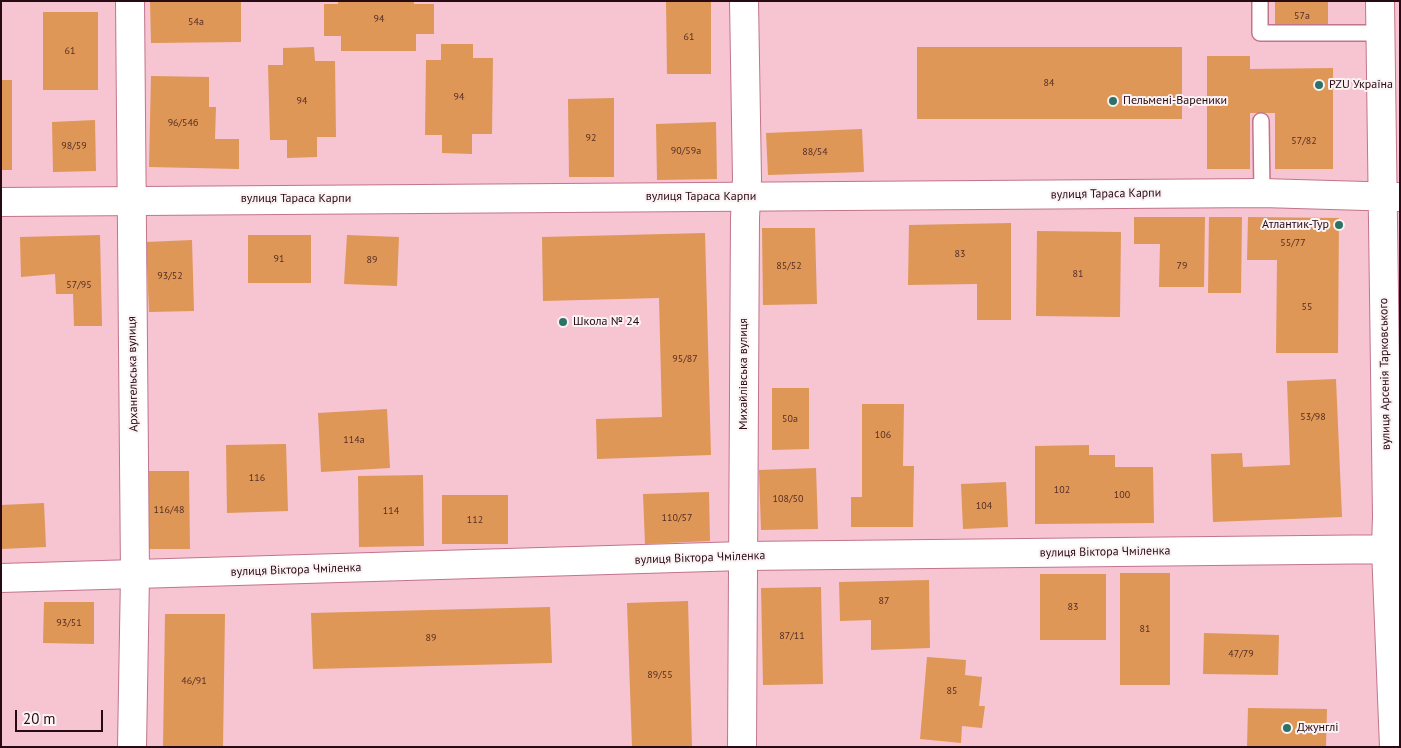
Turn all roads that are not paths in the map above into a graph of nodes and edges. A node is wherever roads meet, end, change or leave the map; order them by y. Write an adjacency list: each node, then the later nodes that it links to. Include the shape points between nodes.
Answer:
1 (130, 1): 10 (street, Архангельська вулиця)
2 (744, 1): 9 (street, Михайлівська вулиця)
3 (1260, 1): 5 (lane, via 1260,33)
4 (1380, 1): 5 (street, вулиця Арсенія Тарковського)
5 (1380, 33): 8 (street, вулиця Арсенія Тарковського)
6 (1261, 121): 7 (lane)
7 (1262, 193): 8 (street, вулиця Тараса Карпи); 9 (street, вулиця Тараса Карпи)
8 (1391, 196): 12 (street, вулиця Арсенія Тарковського, via 1387,516)
9 (746, 197): 10 (street, вулиця Тараса Карпи); 13 (street, Михайлівська вулиця)
10 (132, 201): 11 (street, вулиця Тараса Карпи); 14 (street, Архангельська вулиця)
11 (1, 202)
12 (1393, 549): 13 (street, вулиця Віктора Чміленка); 18 (street, вулиця Арсенія Тарковського)
13 (744, 556): 14 (street, вулиця Віктора Чміленка); 17 (street, Михайлівська вулиця)
14 (135, 575): 15 (street, вулиця Віктора Чміленка); 16 (street, Архангельська вулиця)
15 (1, 578)
16 (132, 747)
17 (742, 747)
18 (1394, 747)

